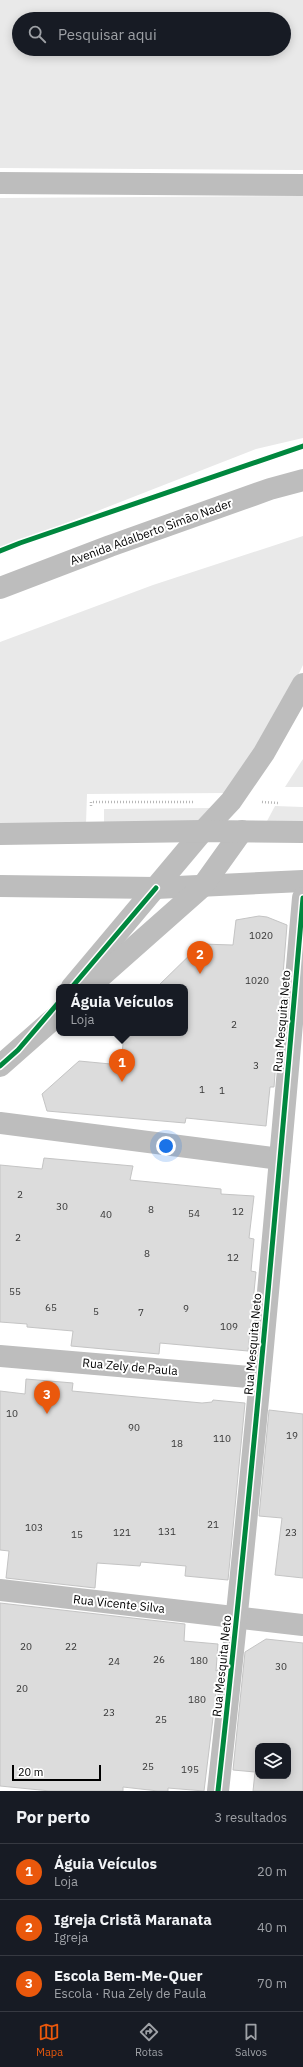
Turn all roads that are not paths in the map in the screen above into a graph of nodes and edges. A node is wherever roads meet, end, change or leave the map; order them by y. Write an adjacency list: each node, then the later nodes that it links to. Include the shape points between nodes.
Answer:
1 (0, 183): 2 (street)
2 (303, 185)
3 (303, 480): 4 (street, Avenida Adalberto Simão Nader, via 270,489 110,546)
4 (0, 588)
5 (303, 684): 6 (street, via 264,753 231,802)
6 (203, 830): 7 (street); 9 (street); 13 (street)
7 (242, 831): 8 (street); 12 (street)
8 (303, 832)
9 (0, 834)
10 (303, 881): 12 (street)
11 (0, 886): 13 (street)
12 (202, 886): 13 (street); 16 (street)
13 (156, 888): 15 (street)
14 (303, 898): 22 (street, Rua Mesquita Neto)
15 (75, 984)
16 (92, 984)
17 (56, 1006): 19 (street)
18 (56, 1017): 19 (street)
19 (18, 1050): 20 (street)
20 (0, 1066)
21 (0, 1123): 22 (street)
22 (280, 1159): 24 (street, Rua Mesquita Neto)
23 (0, 1356): 24 (street, Rua Zely de Paula)
24 (260, 1378): 26 (street, Rua Mesquita Neto)
25 (0, 1590): 26 (street, Rua Vicente Silva)
26 (237, 1617): 27 (street, Rua Vicente Silva); 28 (street, Rua Mesquita Neto)
27 (303, 1625)
28 (218, 1791)

